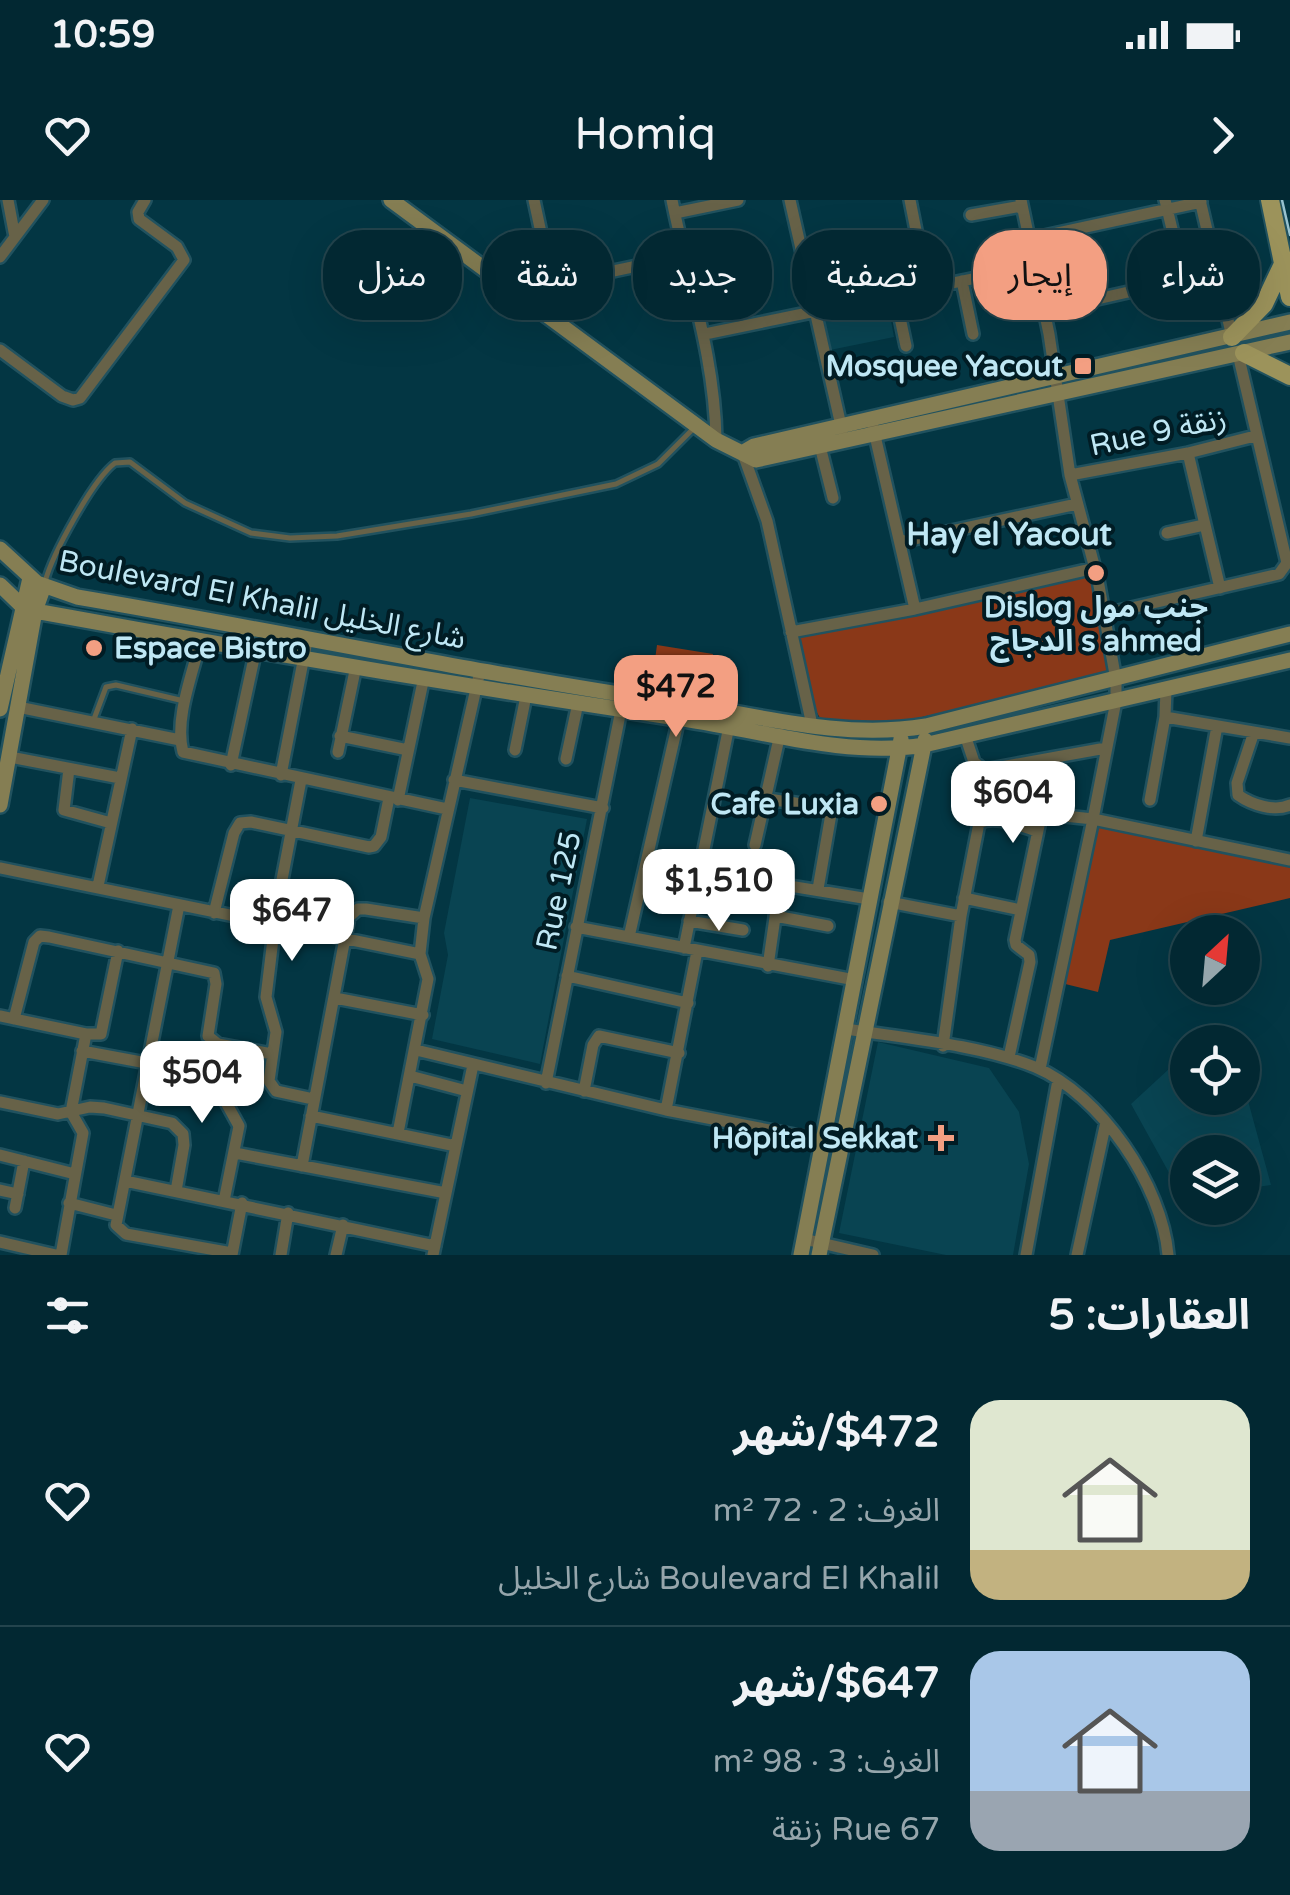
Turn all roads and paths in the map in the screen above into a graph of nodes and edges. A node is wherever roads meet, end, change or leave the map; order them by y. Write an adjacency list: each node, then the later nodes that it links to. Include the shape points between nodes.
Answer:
1 (8, 200): 21 (street)
2 (44, 200): 21 (street)
3 (145, 200): 42 (street, via 139,219 184,260 80,398 62,396)
4 (392, 200): 24 (street)
5 (534, 200): 15 (street)
6 (738, 200): 12 (street)
7 (790, 200): 16 (street)
8 (910, 200): 17 (street)
9 (1270, 200): 23 (main road)
10 (1200, 201): 13 (street); 20 (street, Rue 9 زنقة)
11 (1021, 203): 14 (street); 18 (street)
12 (673, 206)
13 (1166, 206): 19 (street)
14 (971, 215)
15 (540, 230)
16 (797, 230)
17 (916, 230)
18 (1028, 230)
19 (1067, 230)
20 (1207, 230)
21 (16, 237): 22 (street)
22 (0, 257)
23 (1283, 263): 28 (main road); 41 (main road)
24 (482, 268)
25 (973, 278): 26 (street)
26 (962, 280): 27 (street); 38 (street)
27 (953, 282)
28 (1290, 297)
29 (792, 315): 37 (street)
30 (552, 320): 46 (street)
31 (701, 320): 37 (street)
32 (817, 320): 48 (street)
33 (900, 320): 40 (street)
34 (1045, 320): 43 (street)
35 (1230, 320): 41 (street, Rue 9 زنقة)
36 (1290, 322): 41 (street)
37 (705, 334): 50 (street)
38 (972, 334)
39 (1290, 342): 41 (street)
40 (906, 346)
41 (1238, 348): 43 (street); 44 (main road); 45 (street); 49 (street, Rue 9 زنقة)
42 (0, 350)
43 (1054, 376): 45 (street); 47 (street)
44 (1290, 376)
45 (1057, 394): 47 (street); 54 (street)
46 (696, 426): 50 (street); 61 (lane, via 658,464 616,484 337,536 251,533 185,503 130,462 115,463)
47 (873, 426): 48 (street); 59 (street)
48 (842, 433): 51 (street); 52 (street)
49 (1255, 436): 53 (street, Rue 9 زنقة); 65 (street, Rue 9 زنقة, via 1286,567)
50 (716, 440): 52 (street)
51 (820, 446): 52 (street, via 756,460); 55 (street)
52 (742, 453): 70 (street, via 768,521)
53 (1188, 453): 54 (street, Rue 9 زنقة); 57 (street)
54 (1070, 475): 56 (street)
55 (834, 498)
56 (1077, 504): 59 (street); 62 (street)
57 (1204, 525): 58 (street); 65 (street)
58 (1167, 533)
59 (900, 542): 67 (street)
60 (0, 549): 63 (street, Boulevard El Khalil شارع الخليل)
61 (50, 564): 63 (lane); 63 (lane)
62 (1094, 568): 67 (street); 69 (street)
63 (30, 577): 64 (street); 66 (street); 68 (street, Boulevard El Khalil شارع الخليل, via 77,598)
64 (0, 585): 66 (street, Boulevard El Khalil شارع الخليل)
65 (1220, 588): 69 (street)
66 (28, 608): 71 (street, Boulevard El Khalil شارع الخليل); 86 (street); 87 (street)
67 (915, 608): 70 (street)
68 (174, 614): 71 (street); 75 (street, Boulevard El Khalil شارع الخليل)
69 (1105, 614): 80 (street)
70 (790, 632): 92 (street)
71 (171, 634): 73 (street, Boulevard El Khalil شارع الخليل)
72 (1282, 636): 76 (street); 80 (street, Boulevard El Khalil شارع الخليل)
73 (201, 639): 74 (street, Boulevard El Khalil شارع الخليل); 83 (street)
74 (256, 649): 75 (street, Boulevard El Khalil شارع الخليل); 112 (street)
75 (306, 649): 77 (street, Boulevard El Khalil شارع الخليل); 79 (street, Boulevard El Khalil شارع الخليل); 114 (street)
76 (1285, 661): 81 (street, Boulevard El Khalil شارع الخليل)
77 (356, 666): 78 (street, Boulevard El Khalil شارع الخليل); 101 (street)
78 (424, 677): 79 (street, Boulevard El Khalil شارع الخليل); 107 (street)
79 (478, 679): 82 (street, Boulevard El Khalil شارع الخليل); 92 (street, Boulevard El Khalil شارع الخليل); 117 (street)
80 (1116, 680): 84 (street); 94 (street, Boulevard El Khalil شارع الخليل)
81 (1166, 689): 84 (street, Boulevard El Khalil شارع الخليل); 89 (street)
82 (526, 696): 85 (street, Boulevard El Khalil شارع الخليل); 108 (street)
83 (186, 701): 91 (lane, via 106,687); 103 (street)
84 (1116, 701): 100 (street, Boulevard El Khalil شارع الخليل); 106 (street)
85 (578, 702): 88 (street, Boulevard El Khalil شارع الخليل); 111 (street)
86 (18, 707): 91 (street); 110 (street)
87 (0, 709)
88 (621, 710): 90 (street, Boulevard El Khalil شارع الخليل); 123 (street, Rue 125)
89 (1165, 717): 95 (street); 120 (street)
90 (679, 718): 93 (street, Boulevard El Khalil شارع الخليل); 151 (street)
91 (93, 722): 96 (street)
92 (805, 725): 97 (street, Boulevard El Khalil شارع الخليل)
93 (729, 726): 99 (street, Boulevard El Khalil شارع الخليل); 133 (street)
94 (926, 726): 97 (street, Boulevard El Khalil شارع الخليل); 104 (street)
95 (1216, 726): 98 (street); 129 (street)
96 (132, 730): 103 (street); 115 (street)
97 (902, 730): 105 (street)
98 (1254, 732): 102 (street); 122 (street, via 1238,796 1277,808)
99 (780, 734): 105 (street, Boulevard El Khalil شارع الخليل, via 842,747); 118 (street)
100 (964, 734): 104 (street, Boulevard El Khalil شارع الخليل); 106 (street, via 984,770)
101 (340, 736): 107 (street); 109 (street)
102 (1290, 738)
103 (180, 740): 112 (street, via 187,755)
104 (924, 745): 105 (street, Boulevard El Khalil شارع الخليل); 139 (street)
105 (900, 748): 138 (street)
106 (1106, 748): 125 (street)
107 (408, 750): 119 (street)
108 (514, 750)
109 (338, 752)
110 (10, 757): 113 (street); 121 (street)
111 (566, 759)
112 (231, 765): 114 (street)
113 (70, 768): 115 (street); 126 (street, via 64,810)
114 (281, 775): 116 (street)
115 (120, 778): 126 (street)
116 (301, 780): 119 (street); 127 (street)
117 (454, 780): 123 (street); 124 (street)
118 (768, 798): 130 (street); 136 (street, via 822,807 832,818)
119 (393, 799): 124 (street); 127 (street, via 374,846)
120 (1150, 800)
121 (0, 805)
122 (1290, 805)
123 (603, 808): 148 (street, Rue 125)
124 (446, 809): 145 (street)
125 (1093, 819): 128 (street, via 1041,816); 129 (street); 176 (street)
126 (111, 823): 135 (street)
127 (289, 830): 142 (street, via 240,823); 147 (street)
128 (1037, 831): 137 (street, via 996,820 979,823); 141 (street)
129 (1196, 841): 131 (street)
130 (755, 845)
131 (1290, 860)
132 (0, 868): 135 (street)
133 (698, 871): 134 (street); 146 (street)
134 (780, 883): 136 (street); 143 (street)
135 (98, 886): 140 (street)
136 (818, 889): 138 (street)
137 (964, 898): 141 (street); 144 (street)
138 (868, 899): 159 (street)
139 (889, 902): 144 (street); 166 (street)
140 (179, 906): 142 (street); 156 (street)
141 (1021, 910): 173 (street, via 1016,944 1030,962)
142 (214, 913): 147 (street)
143 (775, 916): 149 (street); 157 (street)
144 (961, 916): 168 (street)
145 (424, 918): 152 (street, via 358,909); 155 (street)
146 (689, 921): 150 (street); 153 (street)
147 (276, 926): 152 (street); 172 (street, via 266,998 276,1032)
148 (576, 926): 151 (street); 158 (street, Rue 125)
149 (828, 926)
150 (742, 930)
151 (629, 937): 153 (street)
152 (343, 940): 155 (street); 160 (street)
153 (690, 949): 157 (street); 161 (street)
154 (118, 951): 156 (street); 164 (street, via 36,938); 167 (street, via 104,1027 98,1035)
155 (420, 954): 162 (street, via 428,979)
156 (169, 961): 172 (street, via 216,976 207,1029 212,1041); 174 (street)
157 (768, 966): 159 (street)
158 (566, 976): 161 (street); 179 (street, Rue 125)
159 (855, 980): 165 (street)
160 (335, 998): 162 (street); 182 (street)
161 (688, 1003): 171 (street)
162 (422, 1015): 169 (street)
163 (0, 1016): 164 (street)
164 (14, 1019): 167 (street)
165 (846, 1029): 166 (street); 190 (street)
166 (865, 1032): 168 (street); 196 (street)
167 (86, 1034): 170 (street)
168 (943, 1046): 173 (street)
169 (416, 1050): 175 (street); 177 (street)
170 (82, 1051): 174 (street); 185 (street)
171 (679, 1053): 181 (street, via 596,1038); 184 (street)
172 (272, 1054): 182 (street, via 270,1086)
173 (1009, 1058): 176 (street)
174 (148, 1064): 186 (street); 192 (street, via 188,1072 199,1089 223,1097 239,1120)
175 (473, 1065): 179 (street); 180 (street)
176 (1040, 1069): 178 (street)
177 (410, 1076): 180 (street); 189 (street)
178 (1058, 1080): 188 (street); 222 (street)
179 (546, 1083): 181 (street)
180 (467, 1091): 191 (street)
181 (584, 1091): 184 (street)
182 (313, 1099): 187 (street)
183 (0, 1102): 185 (street)
184 (666, 1110): 190 (street)
185 (71, 1112): 186 (street, via 96,1107); 198 (street, via 83,1129)
186 (140, 1116): 199 (street); 201 (street, via 172,1123 183,1134)
187 (311, 1116): 189 (street); 197 (street)
188 (1106, 1122): 223 (street); 224 (street, via 1158,1208)
189 (398, 1133): 191 (street)
190 (821, 1140): 194 (street)
191 (456, 1146): 202 (street)
192 (235, 1153): 197 (street); 204 (street)
193 (0, 1154): 195 (street)
194 (818, 1157): 196 (street); 213 (street)
195 (24, 1160): 198 (street); 203 (street)
196 (838, 1160): 214 (street)
197 (302, 1166): 202 (street)
198 (75, 1174): 205 (street)
199 (125, 1181): 201 (street); 209 (street)
200 (0, 1190): 203 (street)
201 (176, 1191): 204 (street)
202 (446, 1193): 215 (street)
203 (18, 1194): 207 (street)
204 (224, 1201): 206 (street)
205 (69, 1203): 209 (street); 217 (street)
206 (242, 1204): 208 (street); 216 (street)
207 (15, 1208)
208 (288, 1213): 210 (street); 219 (street)
209 (116, 1215): 212 (street, via 126,1234)
210 (342, 1225): 215 (street); 220 (street)
211 (0, 1242): 217 (street)
212 (171, 1242): 216 (street); 218 (street)
213 (802, 1247): 214 (street)
214 (821, 1249): 221 (street)
215 (434, 1250)
216 (232, 1254)
217 (59, 1255)
218 (168, 1255)
219 (280, 1255)
220 (336, 1255)
221 (873, 1255)
222 (1026, 1255)
223 (1077, 1255)
224 (1168, 1255)

